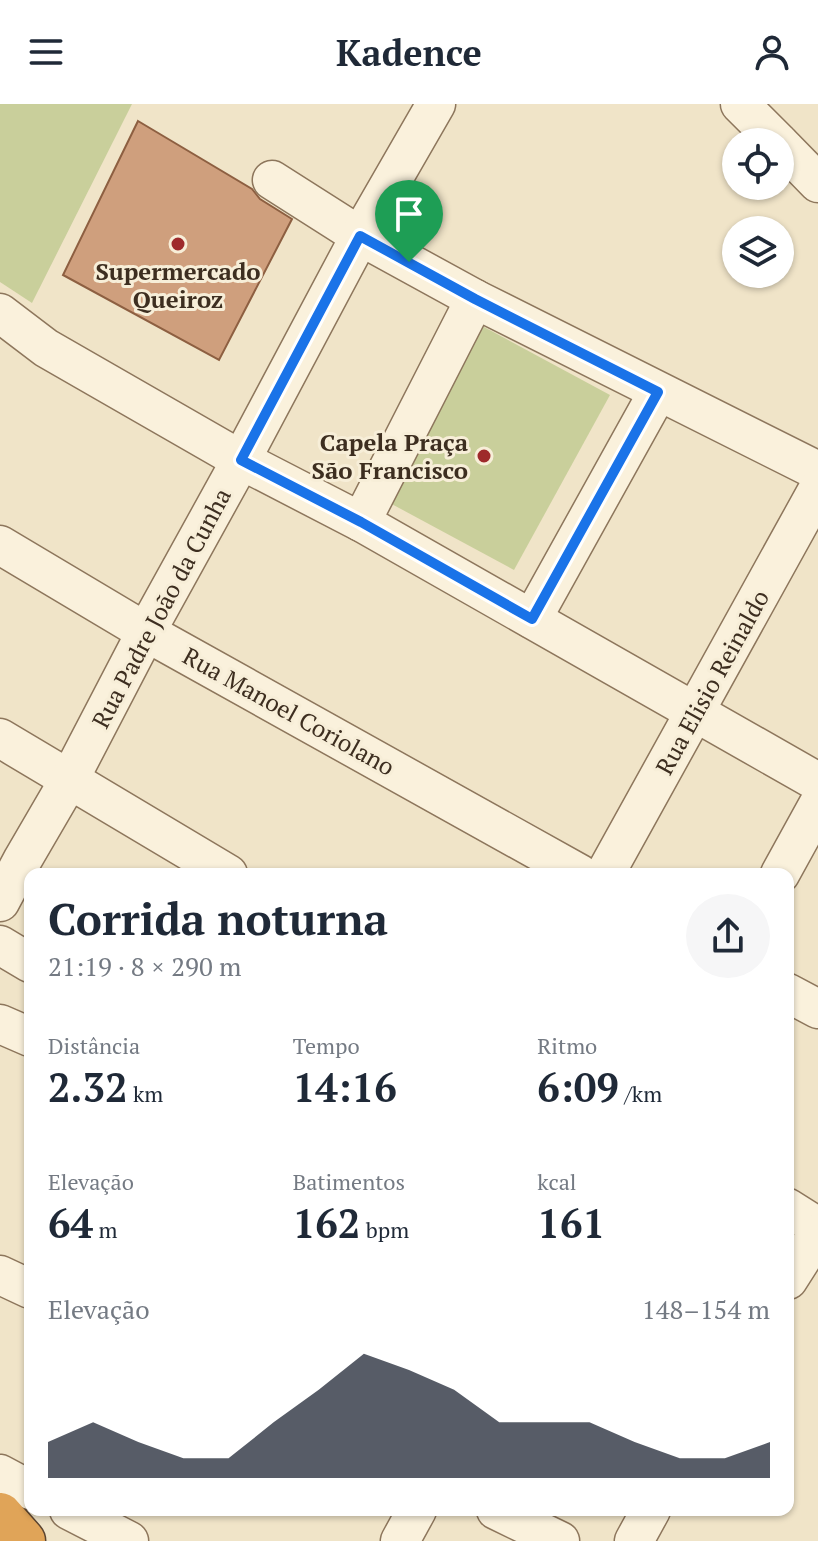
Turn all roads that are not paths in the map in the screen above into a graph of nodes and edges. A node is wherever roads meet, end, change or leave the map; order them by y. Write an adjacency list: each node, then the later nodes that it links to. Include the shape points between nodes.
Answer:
1 (436, 104): 7 (street, Rua Padre João da Cunha)
2 (740, 104): 3 (street)
3 (764, 128)
4 (794, 158): 6 (street)
5 (272, 180): 7 (street)
6 (818, 183)
7 (360, 236): 8 (street); 13 (street, Rua Padre João da Cunha)
8 (475, 299): 12 (street); 16 (street)
9 (0, 313): 11 (street)
10 (0, 334): 11 (street)
11 (46, 348): 13 (street)
12 (658, 392): 14 (street); 18 (street)
13 (241, 460): 16 (street); 19 (street, Rua Padre João da Cunha)
14 (818, 471)
15 (818, 489): 20 (street, Rua Elisio Reinaldo)
16 (361, 522): 18 (street)
17 (0, 545): 19 (street, Rua Manoel Coriolano)
18 (532, 619): 20 (street)
19 (146, 632): 22 (street, Rua Padre João da Cunha); 27 (street, Rua Manoel Coriolano)
20 (696, 712): 23 (street); 28 (street, Rua Elisio Reinaldo)
21 (0, 738): 22 (street)
22 (69, 780): 25 (street, Rua Padre João da Cunha); 26 (street)
23 (818, 782)
24 (818, 805): 29 (street)
25 (11, 854): 30 (street, Rua Padre João da Cunha)
26 (218, 868)
27 (569, 868)
28 (608, 868)
29 (783, 868)
30 (0, 902)
31 (0, 945): 32 (street)
32 (24, 959)
33 (794, 996): 34 (street)
34 (818, 1009)
35 (0, 1024): 36 (street)
36 (24, 1034)
37 (794, 1212): 38 (street)
38 (818, 1227)
39 (818, 1233): 40 (street)
40 (794, 1271)
41 (0, 1275): 42 (street)
42 (24, 1286)
43 (0, 1474): 44 (street)
44 (24, 1487)
45 (0, 1515): 50 (highway)
46 (81, 1516): 51 (street)
47 (414, 1516): 52 (street)
48 (508, 1516): 53 (street)
49 (648, 1516): 54 (street)
50 (23, 1541)
51 (129, 1541)
52 (400, 1541)
53 (560, 1541)
54 (634, 1541)

